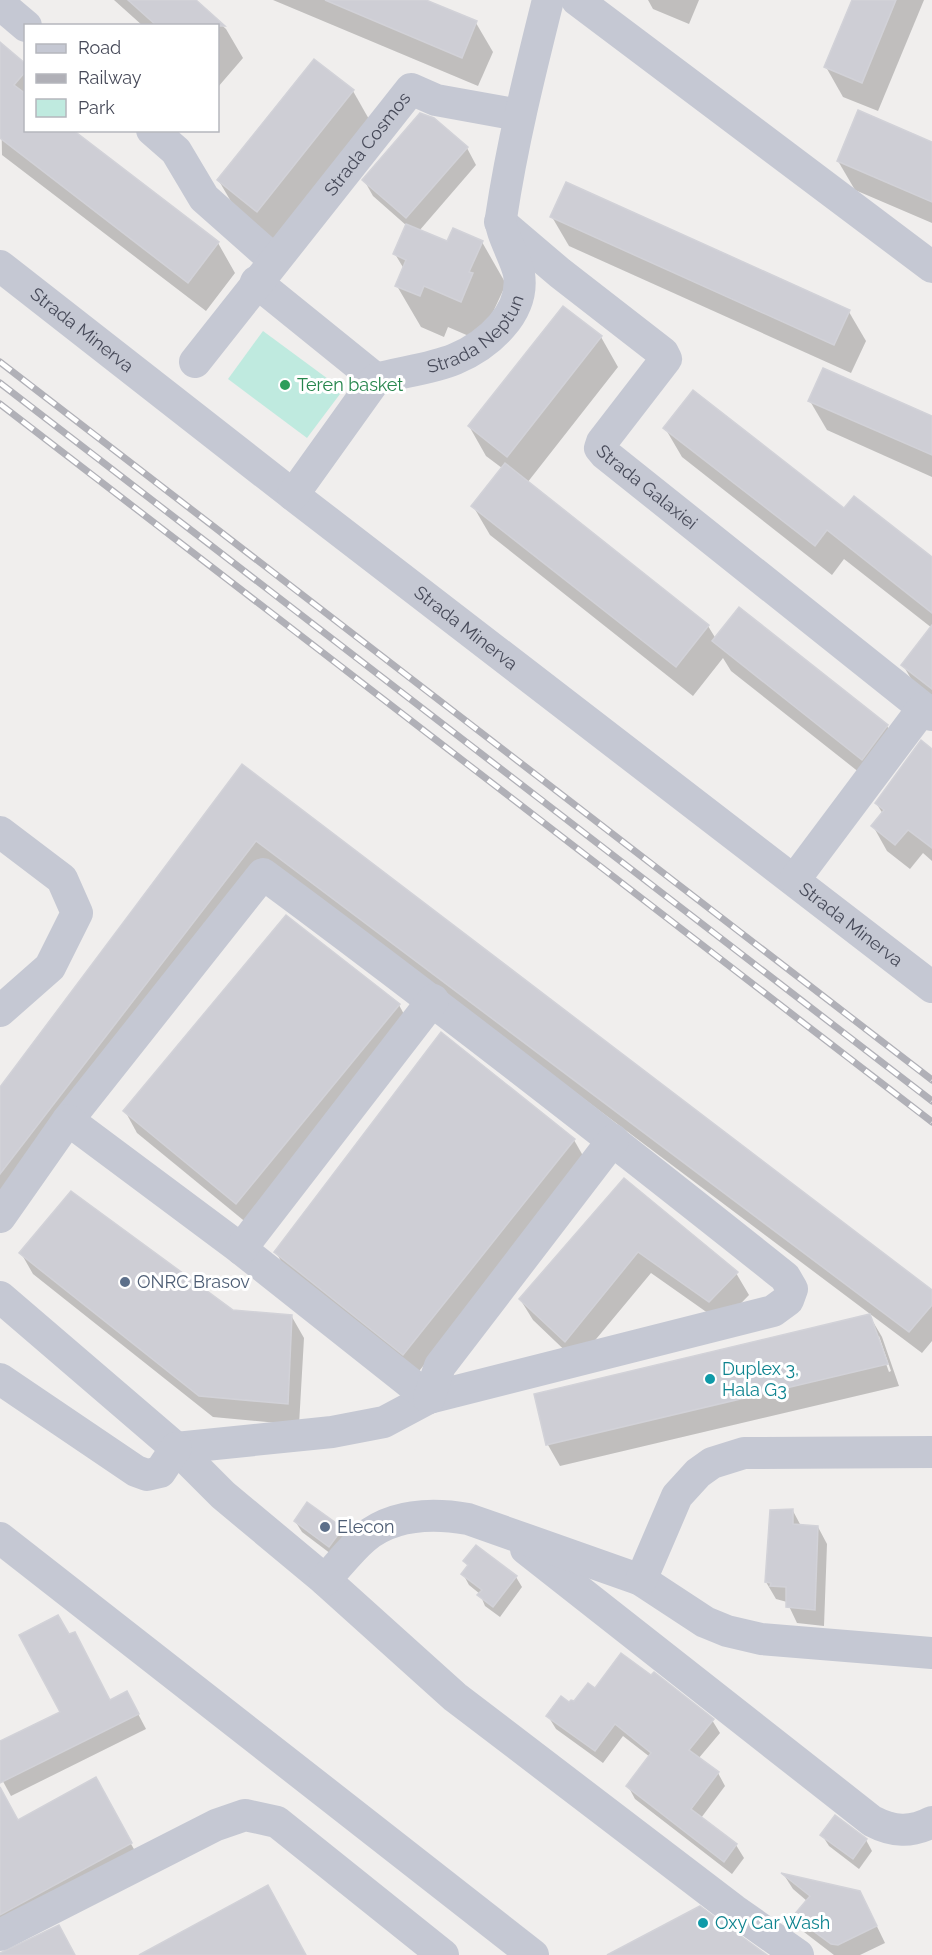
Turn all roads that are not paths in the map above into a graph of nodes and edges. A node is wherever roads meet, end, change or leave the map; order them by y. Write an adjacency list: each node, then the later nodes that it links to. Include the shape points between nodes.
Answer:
1 (548, 0): 5 (street, Strada Neptun)
2 (577, 0): 9 (street)
3 (0, 4): 4 (street)
4 (24, 24)
5 (519, 115): 7 (street, Strada Neptun); 10 (street, Strada Cosmos, via 447,103 411,89)
6 (154, 132): 10 (street, via 176,151 204,198)
7 (500, 222): 12 (street, Strada Neptun, via 519,276 516,303 504,324 482,344 454,359); 14 (street, Strada Galaxiei, via 666,359 602,442 604,454)
8 (0, 266): 13 (street, Strada Minerva)
9 (932, 267)
10 (265, 271): 11 (street); 12 (street)
11 (195, 362)
12 (376, 379): 13 (street)
13 (293, 495): 16 (street, Strada Minerva)
14 (928, 712): 16 (street, Strada Galaxiei)
15 (0, 832): 19 (street, via 62,879 77,913 50,968)
16 (795, 879): 17 (street, Strada Minerva)
17 (932, 987)
18 (433, 1000): 20 (street, via 263,874); 21 (street); 23 (street)
19 (0, 1011)
20 (68, 1120): 22 (street); 23 (street)
21 (613, 1140): 26 (street, via 440,1366); 26 (street, via 785,1276 792,1289 788,1300 773,1311)
22 (0, 1217)
23 (241, 1249): 26 (street)
24 (0, 1297): 27 (street)
25 (0, 1379): 27 (street, via 136,1471 147,1475 160,1472)
26 (429, 1398): 27 (street, via 384,1422 332,1432)
27 (176, 1448): 31 (street, via 223,1495)
28 (932, 1452): 32 (street, via 744,1453 712,1463 677,1496)
29 (506, 1533): 31 (street, via 468,1519 408,1518 364,1538); 32 (street); 34 (street, via 872,1821 906,1831)
30 (8, 1556): 37 (street)
31 (325, 1580): 38 (street, via 455,1697)
32 (641, 1580): 33 (street, via 705,1622 743,1636)
33 (932, 1653)
34 (932, 1822)
35 (0, 1935): 36 (street, via 216,1825 245,1815 277,1822)
36 (443, 1955)
37 (534, 1955)
38 (798, 1955)

